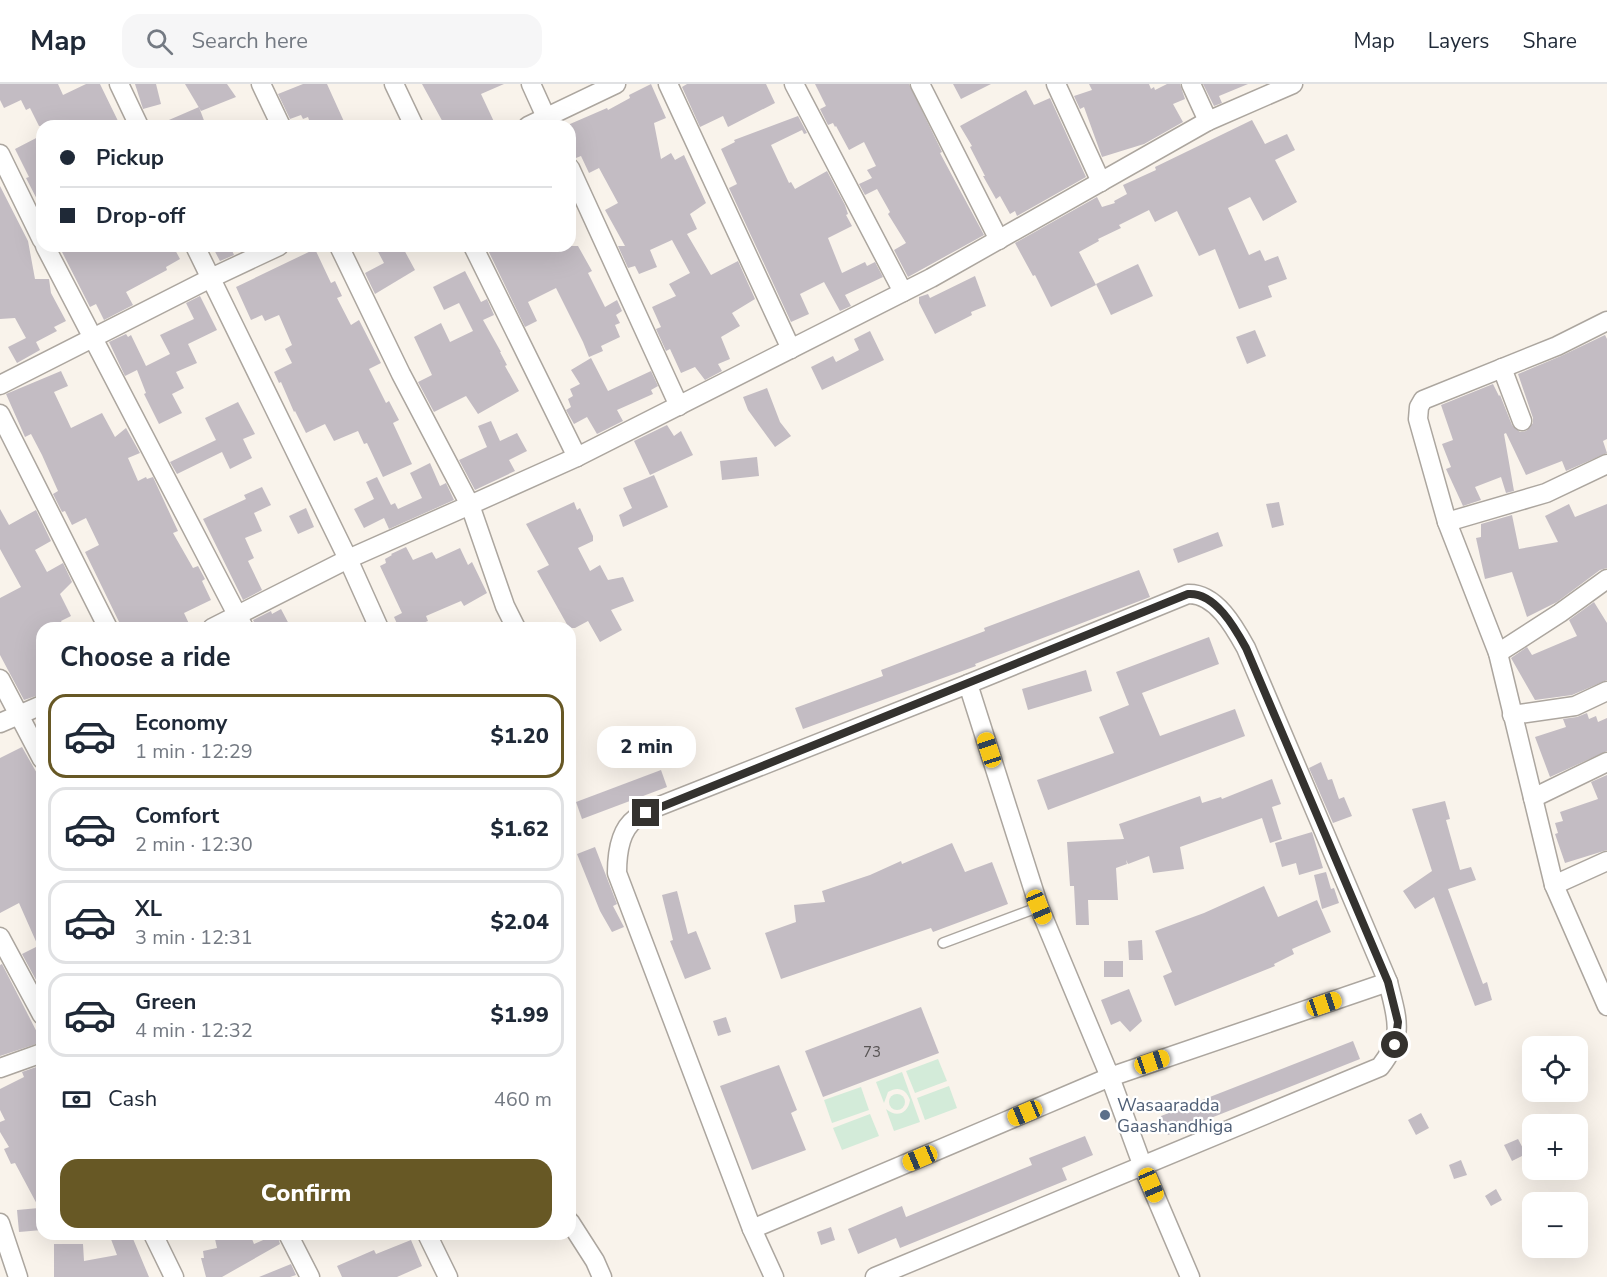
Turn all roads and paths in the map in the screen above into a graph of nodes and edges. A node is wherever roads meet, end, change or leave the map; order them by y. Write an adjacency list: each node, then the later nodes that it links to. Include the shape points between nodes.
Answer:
1 (119, 84): 12 (street)
2 (261, 84): 13 (street)
3 (394, 84): 14 (street)
4 (531, 84): 15 (street)
5 (616, 84): 16 (street)
6 (668, 84): 32 (street)
7 (794, 84): 29 (street)
8 (920, 84): 22 (street)
9 (1056, 84): 20 (street)
10 (1191, 84): 17 (street)
11 (1293, 84): 17 (street)
12 (136, 120)
13 (278, 120)
14 (411, 120)
15 (548, 120)
16 (550, 120)
17 (1209, 121): 20 (street)
18 (0, 154): 21 (street)
19 (576, 181): 35 (street)
20 (1101, 182): 22 (street)
21 (36, 228)
22 (999, 240): 29 (street)
23 (48, 252): 31 (street)
24 (198, 252): 28 (street)
25 (266, 252): 28 (street)
26 (342, 252): 40 (street)
27 (476, 252): 38 (street)
28 (211, 278): 31 (street); 42 (street)
29 (903, 292): 32 (street)
30 (1607, 321): 33 (street)
31 (94, 337): 34 (street); 45 (street)
32 (791, 349): 35 (street)
33 (1502, 368): 37 (street); 41 (street, via 1423,400 1419,407 1418,419)
34 (0, 385)
35 (679, 406): 38 (street)
36 (0, 414): 44 (street)
37 (1522, 421)
38 (577, 457): 40 (street)
39 (1607, 464): 41 (street, via 1546,493)
40 (470, 504): 42 (street); 47 (street)
41 (1447, 522): 48 (street)
42 (348, 559): 45 (street); 46 (street)
43 (1607, 579): 48 (street)
44 (105, 622)
45 (241, 622)
46 (376, 622)
47 (513, 622)
48 (1498, 653): 54 (street)
49 (0, 679): 53 (street)
50 (968, 684): 61 (street); 64 (street, via 1188,594 1198,595 1218,607 1234,624 1246,648); 72 (street, via 657,807 635,819 624,833 617,873)
51 (1607, 691): 54 (street, via 1575,706)
52 (36, 707): 53 (street)
53 (19, 714): 55 (street); 56 (street)
54 (1512, 715): 58 (street)
55 (0, 723)
56 (36, 747)
57 (1607, 762): 58 (street)
58 (1533, 798): 60 (street)
59 (1607, 861): 60 (street)
60 (1554, 885): 66 (street)
61 (1039, 907): 63 (lane); 69 (street)
62 (0, 937): 65 (street)
63 (943, 943)
64 (1388, 982): 69 (street); 70 (street, via 1398,1022 1395,1045 1380,1067)
65 (36, 1004)
66 (1607, 1006)
67 (36, 1055): 68 (street)
68 (0, 1068)
69 (1110, 1077): 70 (street); 72 (street)
70 (1143, 1167): 84 (street); 85 (street)
71 (0, 1223): 77 (street)
72 (752, 1229): 83 (street)
73 (576, 1231): 82 (street)
74 (156, 1240): 79 (street)
75 (291, 1240): 80 (street)
76 (430, 1240): 81 (street)
77 (5, 1255): 78 (street)
78 (18, 1277)
79 (174, 1277)
80 (310, 1277)
81 (448, 1277)
82 (602, 1277)
83 (774, 1277)
84 (875, 1277)
85 (1190, 1277)

